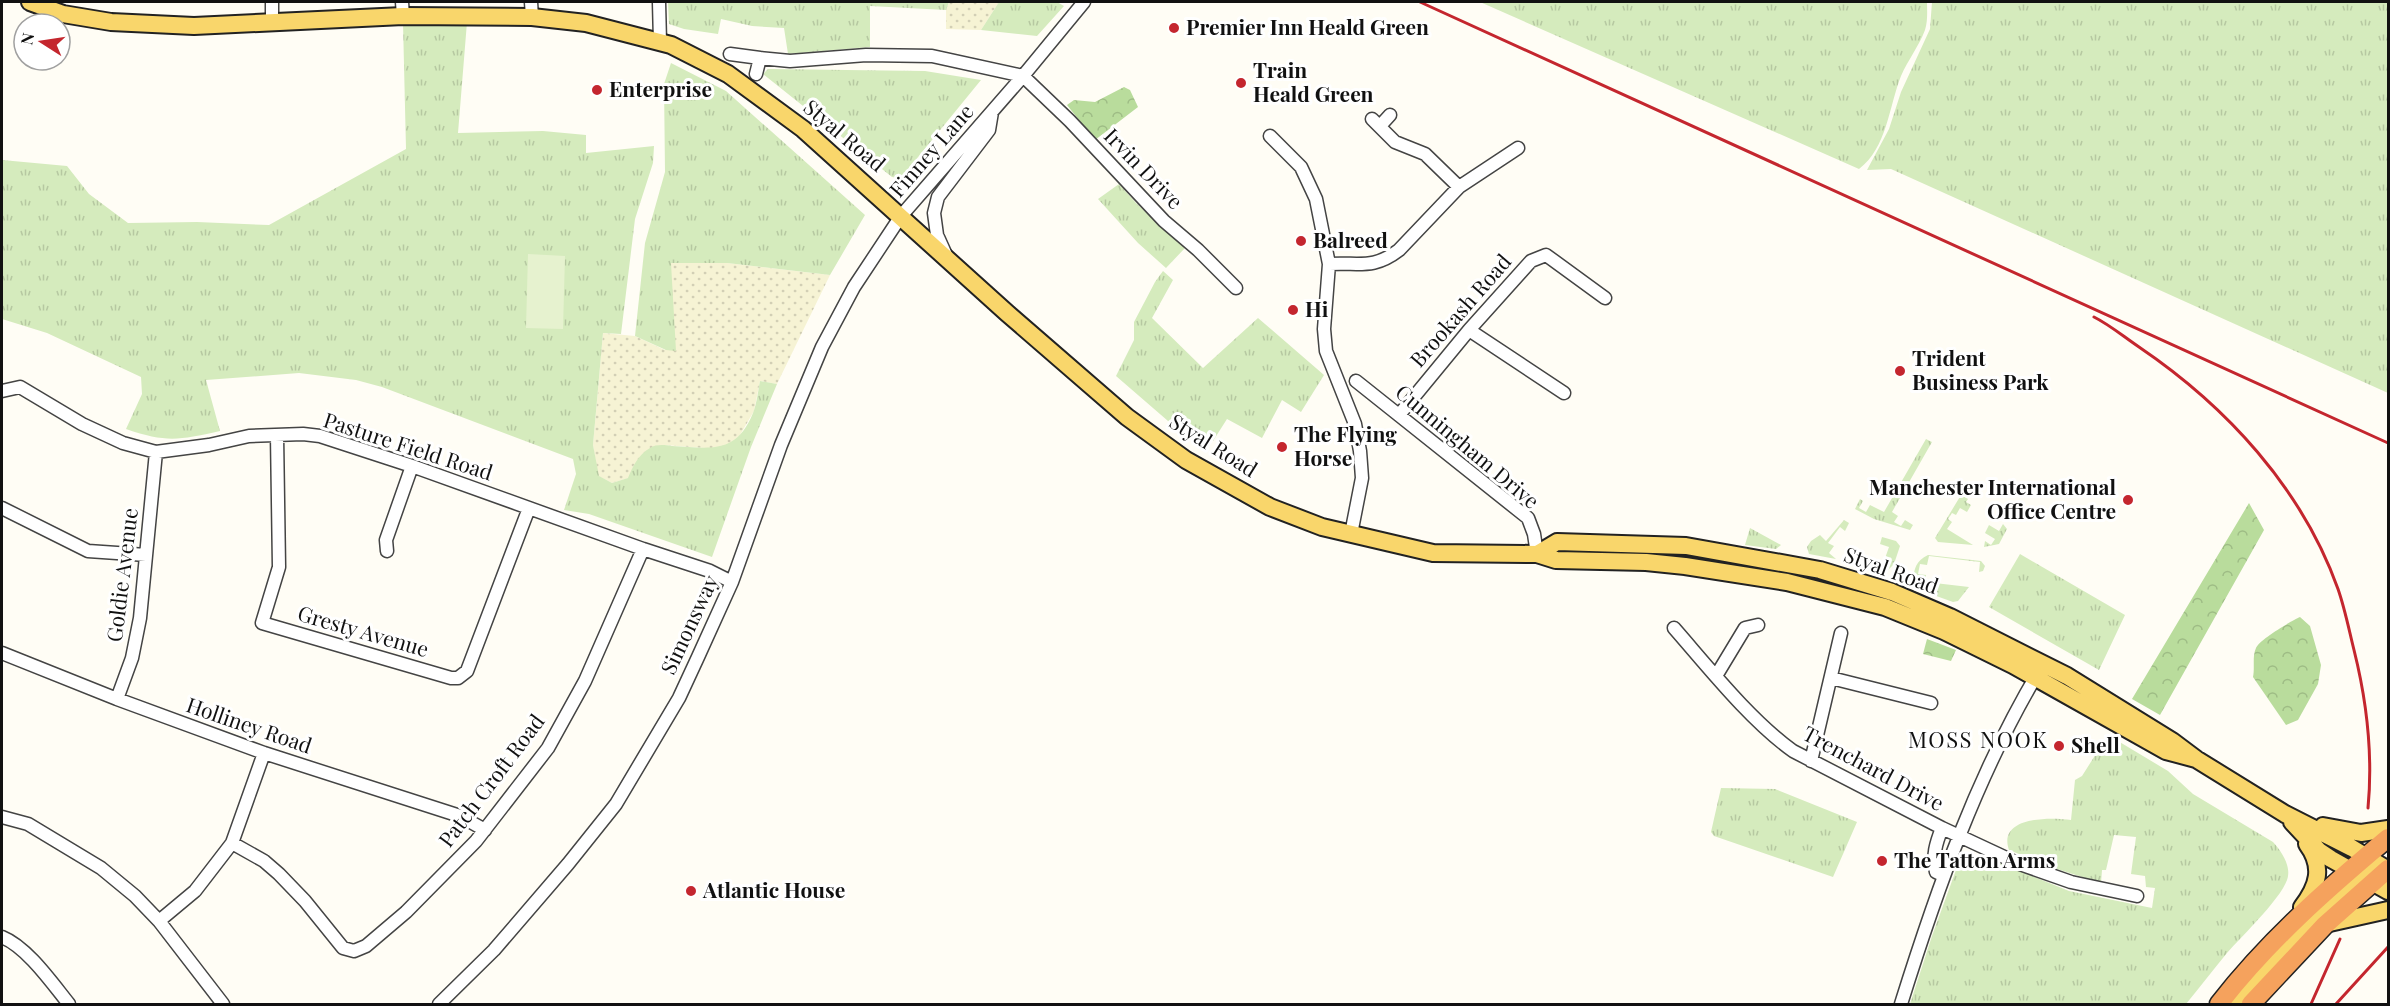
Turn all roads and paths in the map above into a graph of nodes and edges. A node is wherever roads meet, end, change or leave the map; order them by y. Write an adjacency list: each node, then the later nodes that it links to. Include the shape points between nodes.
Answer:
1 (30, 2): 7 (main road, Styal Road, via 63,14 111,22 194,26)
2 (272, 2): 7 (street)
3 (659, 2): 8 (street)
4 (1084, 2): 12 (street, Finney Lane)
5 (402, 9): 6 (main road, Styal Road); 7 (main road, Styal Road)
6 (532, 9): 8 (main road, Styal Road)
7 (273, 23)
8 (660, 42): 18 (main road, Styal Road, via 728,74 803,129)
9 (730, 54): 10 (street)
10 (760, 58): 11 (street); 12 (street, via 790,61 866,55 932,56)
11 (756, 74)
12 (1023, 76): 13 (street, Finney Lane); 21 (street, Irvin Drive, via 1164,221)
13 (993, 111): 18 (street, Finney Lane); 19 (street, Finney Lane, via 989,130 938,197 934,213 937,235)
14 (1390, 116): 17 (street, via 1376,122 1395,142 1425,154)
15 (1270, 136): 20 (street, via 1308,180 1316,199)
16 (1518, 147): 17 (street)
17 (1459, 187): 20 (street, via 1389,258 1371,264)
18 (901, 216): 19 (main road, Styal Road); 38 (street, Simonsway, via 854,288 822,347 781,445)
19 (947, 258): 33 (main road, Styal Road, via 1127,417 1186,460 1270,507)
20 (1329, 264): 33 (street, via 1326,351 1355,424 1360,451 1362,478)
21 (1236, 288)
22 (1605, 298): 23 (street, Brookash Road, via 1546,255 1531,261)
23 (1469, 330): 26 (street); 27 (street, Brookash Road)
24 (1356, 381): 27 (street, Cunningham Drive)
25 (2, 391): 29 (street, Pasture Field Road, via 20,387 82,424 123,443)
26 (1564, 393)
27 (1399, 415): 36 (street, Cunningham Drive, via 1528,518)
28 (277, 435): 29 (street, Pasture Field Road); 30 (street, Pasture Field Road, via 320,436); 32 (street, Gresty Avenue, via 279,567 262,623 440,675 458,678 467,671)
29 (156, 452): 37 (street, Goldie Avenue)
30 (412, 465): 32 (street, Pasture Field Road); 35 (street, via 386,540)
31 (2, 508): 37 (street, via 88,551)
32 (529, 508): 34 (street, Pasture Field Road)
33 (1351, 534): 36 (main road, Styal Road, via 1433,553)
34 (643, 549): 38 (street, Pasture Field Road, via 710,570); 54 (street, Patch Croft Road, via 585,681 553,739)
35 (387, 551)
36 (1537, 554): 43 (main road, Styal Road, via 1556,560 1685,566 1787,582 1885,607 2013,665)
37 (146, 555): 46 (street, Goldie Avenue, via 132,658)
38 (732, 582): 70 (street, Simonsway, via 679,698 616,804 494,950)
39 (1758, 625): 44 (street, via 1745,628)
40 (1674, 628): 44 (street, Trenchard Drive)
41 (1841, 633): 45 (street)
42 (2, 653): 46 (street, Holliney Road)
43 (2039, 671): 50 (main road, Styal Road, via 2166,751 2196,759); 55 (street)
44 (1716, 676): 49 (street, Trenchard Drive, via 1780,742)
45 (1831, 678): 47 (street); 49 (street)
46 (117, 699): 48 (street, Holliney Road)
47 (1931, 703)
48 (264, 753): 54 (street, Holliney Road, via 460,816); 57 (street)
49 (1811, 761): 52 (street, Trenchard Drive)
50 (2285, 814): 53 (main road, via 2346,831); 58 (main road, Styal Road); 60 (main road, Styal Road, via 2319,851); 65 (main road, via 2311,849 2317,866 2314,891)
51 (2, 817): 64 (street, via 28,824 101,868)
52 (1942, 828): 55 (street, Trenchard Drive); 59 (street, via 1934,858 1936,872)
53 (2388, 829)
54 (485, 830): 57 (street, Patch Croft Road, via 406,912 366,946 354,951 343,948 279,874)
55 (1958, 836): 59 (street); 62 (street, Trenchard Drive, via 2055,878)
56 (2388, 837): 58 (highway)
57 (232, 843): 64 (street, via 195,891)
58 (2382, 863): 60 (highway); 60 (highway)
59 (1944, 876): 71 (street)
60 (2360, 876): 61 (main road, Styal Road); 65 (highway); 66 (highway); 73 (main road, via 2309,921)
61 (2388, 891)
62 (2137, 896)
63 (2388, 910): 66 (main road)
64 (159, 921): 69 (street)
65 (2290, 924): 72 (highway)
66 (2325, 925): 74 (highway)
67 (2, 937): 68 (street, via 49,978)
68 (69, 1005)
69 (223, 1005)
70 (439, 1005)
71 (1901, 1005)
72 (2219, 1005)
73 (2234, 1005)
74 (2251, 1005)

